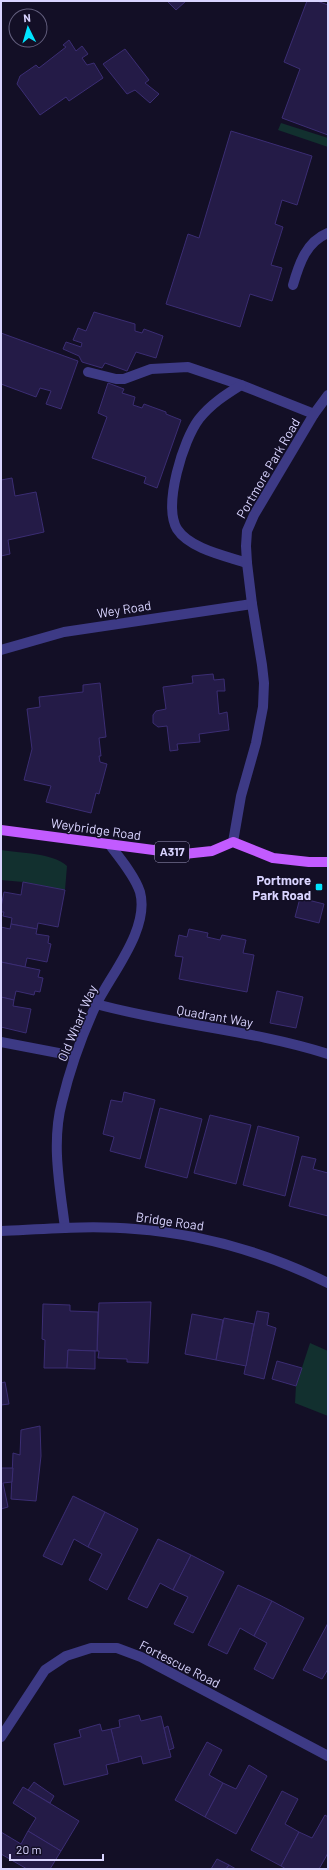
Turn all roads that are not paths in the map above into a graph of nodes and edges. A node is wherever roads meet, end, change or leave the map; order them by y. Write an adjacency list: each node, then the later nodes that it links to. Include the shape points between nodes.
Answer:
1 (328, 233): 2 (street, via 309,247 299,261)
2 (293, 285)
3 (88, 372): 4 (street, via 124,379 150,369 188,367)
4 (241, 385): 6 (street); 7 (street, via 210,406 188,437 172,500 172,516 178,530 201,548)
5 (328, 395): 6 (street, Portmore Park Road)
6 (314, 414): 7 (street, Portmore Park Road, via 254,515 247,531)
7 (247, 562): 8 (street, Portmore Park Road)
8 (252, 604): 9 (street, Wey Road, via 64,632); 11 (street, Portmore Park Road, via 263,671 263,707 241,796)
9 (1, 650)
10 (1, 830): 12 (main road, Weybridge Road / A317)
11 (233, 842): 12 (main road, Weybridge Road / A317, via 212,851 184,854); 13 (main road, via 273,858)
12 (108, 844): 14 (street, Old Wharf Way, via 125,864 140,892 141,913 133,940)
13 (328, 862)
14 (96, 1004): 16 (street, Quadrant Way, via 130,1014 272,1040); 17 (street, Old Wharf Way)
15 (1, 1042): 17 (street)
16 (328, 1054)
17 (74, 1056): 18 (street, Old Wharf Way, via 58,1126 58,1172)
18 (65, 1228): 19 (street, Bridge Road); 20 (street, Bridge Road, via 135,1228 188,1235 267,1257)
19 (1, 1231)
20 (328, 1283)
21 (1, 1737): 22 (street, Fortescue Road, via 45,1670 66,1656 91,1648 116,1648 141,1657)
22 (328, 1756)

